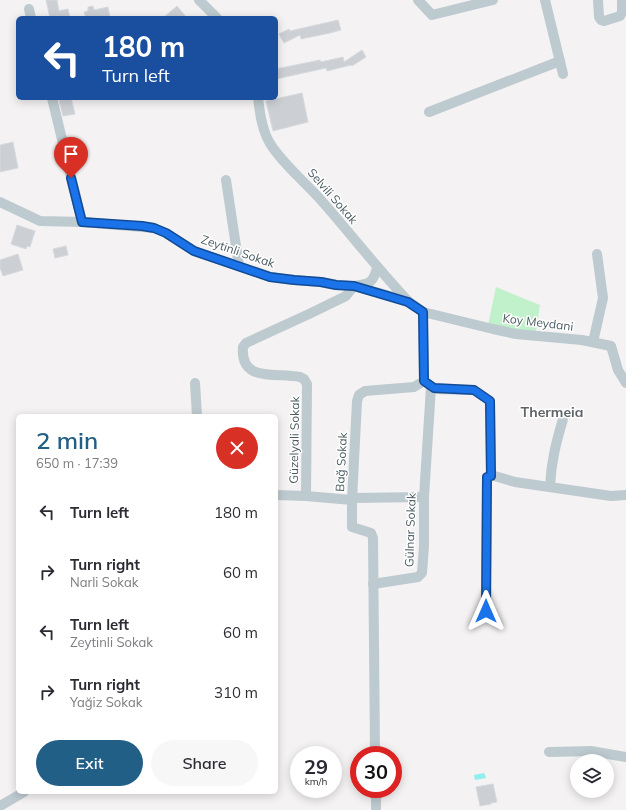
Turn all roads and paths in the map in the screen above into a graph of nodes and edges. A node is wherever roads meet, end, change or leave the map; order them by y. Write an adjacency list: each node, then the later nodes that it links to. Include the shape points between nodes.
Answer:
1 (199, 0): 7 (street)
2 (418, 0): 3 (street, via 432,15)
3 (493, 0)
4 (544, 0): 8 (street)
5 (598, 0): 6 (street, via 599,17 604,21 620,16)
6 (622, 0)
7 (215, 16)
8 (560, 61): 9 (street); 12 (street)
9 (563, 74)
10 (52, 100): 15 (street)
11 (258, 100): 18 (street, Selvili Sokak, via 261,121 271,144 320,198)
12 (429, 112)
13 (226, 180): 17 (street)
14 (0, 202): 15 (street, Zeytinli Sokak, via 40,221)
15 (82, 222): 17 (street, Zeytinli Sokak, via 154,228 194,251)
16 (597, 254): 22 (street, via 603,298)
17 (239, 266): 19 (street, Zeytinli Sokak, via 270,277)
18 (377, 268): 19 (street, via 374,278 367,285); 20 (street, Selvili Sokak)
19 (354, 286): 20 (street, Zeytinli Sokak); 32 (street, Güzelyali Sokak, via 346,296 246,343 243,347 243,360 249,369 266,375 300,377 308,384)
20 (408, 302): 21 (street, Zeytinli Sokak)
21 (423, 312): 22 (street, Koy Meydani, via 516,334); 25 (street, Gülnar Sokak)
22 (593, 342): 24 (street, Koy Meydani, via 611,346 618,370)
23 (195, 382): 26 (street)
24 (626, 383)
25 (428, 384): 28 (street, via 434,388 474,390 490,401); 33 (street, Gülnar Sokak); 34 (street, Bağ Sokak, via 365,391 359,395)
26 (196, 414)
27 (563, 420): 29 (street, via 551,467)
28 (491, 476): 29 (street); 36 (street, via 487,477)
29 (550, 487): 31 (street, via 611,496)
30 (278, 495): 32 (street)
31 (626, 495)
32 (306, 496): 34 (street)
33 (424, 497): 34 (street); 35 (street, Gülnar Sokak, via 422,573 418,577)
34 (352, 499): 35 (street, Bağ Sokak, via 352,527 371,532 373,538)
35 (373, 584): 37 (street)
36 (486, 611)
37 (375, 746)
38 (549, 752): 39 (street, via 591,751)
39 (626, 757)
40 (21, 794): 42 (street)
41 (376, 798): 43 (street)
42 (0, 806)
43 (376, 810)

